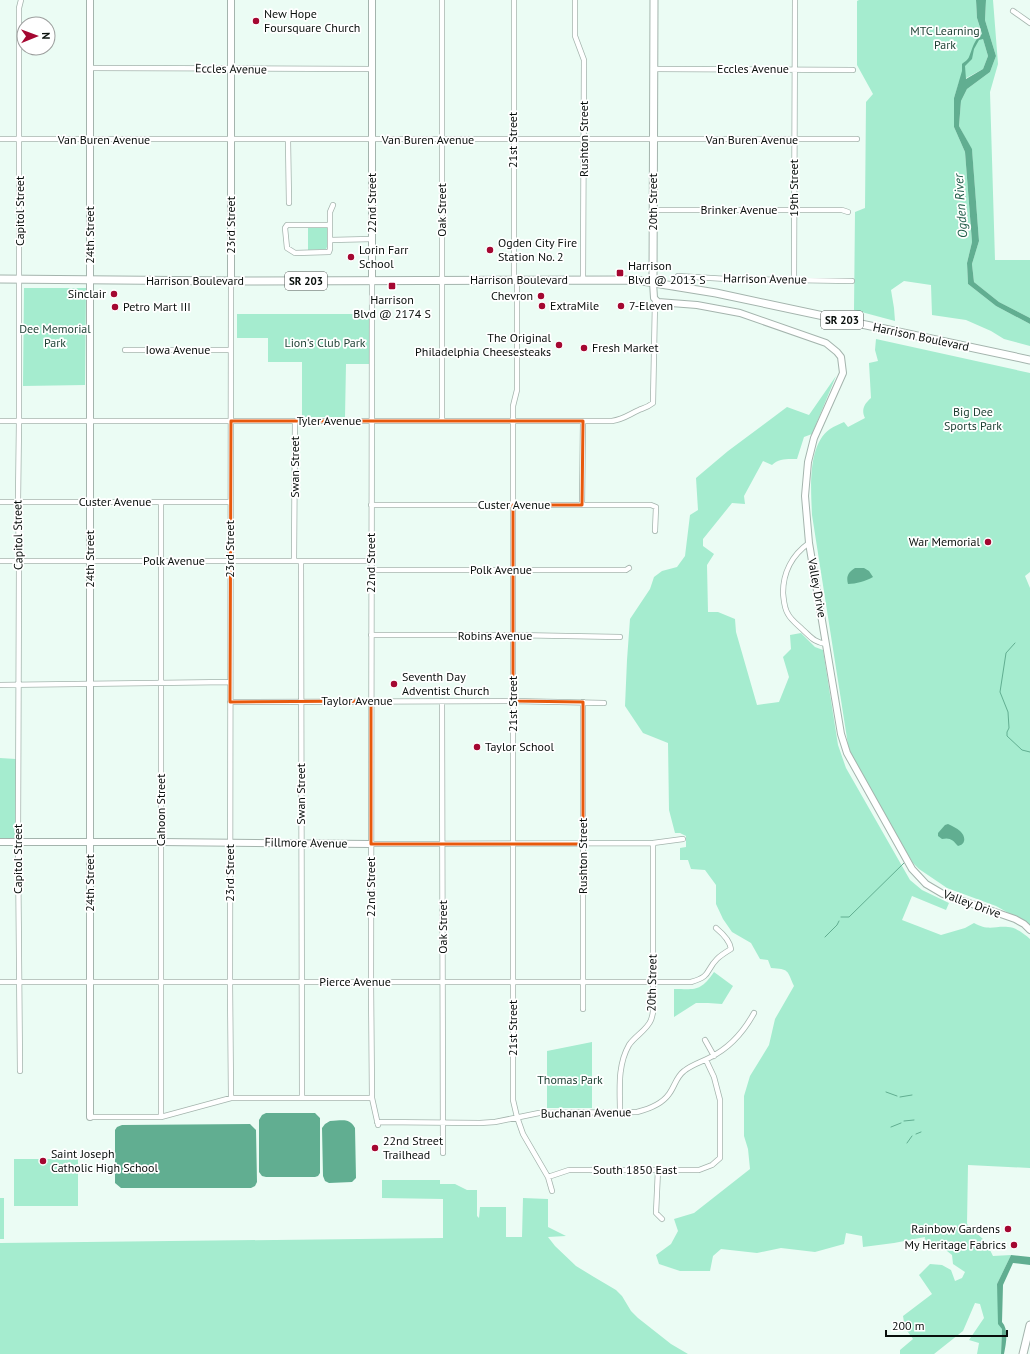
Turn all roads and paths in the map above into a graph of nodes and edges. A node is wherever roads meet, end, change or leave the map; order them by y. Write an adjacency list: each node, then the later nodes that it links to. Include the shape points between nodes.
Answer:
1 (21, 0): 19 (street, Capitol Street)
2 (90, 0): 12 (street, 24th Street)
3 (231, 0): 13 (street, 23rd Street)
4 (372, 0): 14 (street, 22nd Street)
5 (442, 0): 25 (street, Oak Street)
6 (514, 0): 26 (street, 21st Street)
7 (575, 0): 27 (street, Rushton Street, via 575,36 584,60)
8 (654, 0): 16 (main road, 20th Street)
9 (794, 0): 15 (street, 19th Street)
10 (1013, 11): 11 (street)
11 (1030, 23)
12 (90, 68): 13 (street, Eccles Avenue); 22 (street, 24th Street)
13 (231, 69): 14 (street, Eccles Avenue); 20 (street, 23rd Street)
14 (372, 69): 24 (street, 22nd Street)
15 (794, 69): 16 (street, Eccles Avenue); 17 (street, Eccles Avenue); 29 (street, 19th Street)
16 (659, 70): 28 (main road, 20th Street)
17 (853, 70)
18 (0, 139): 19 (street, Van Buren Avenue)
19 (20, 139): 22 (street, Van Buren Avenue); 40 (street, Capitol Street)
20 (231, 139): 22 (street, Van Buren Avenue); 23 (street, Van Buren Avenue); 47 (street, 23rd Street)
21 (857, 139): 29 (street, Van Buren Avenue)
22 (90, 140): 42 (street, 24th Street)
23 (288, 140): 24 (street, Van Buren Avenue); 30 (street)
24 (372, 140): 25 (street, Van Buren Avenue); 37 (street, 22nd Street)
25 (443, 140): 26 (street, Van Buren Avenue); 43 (street, Oak Street)
26 (513, 140): 27 (street, Van Buren Avenue); 44 (street, 21st Street)
27 (584, 140): 28 (street, Van Buren Avenue); 41 (street, Rushton Street)
28 (653, 140): 29 (street, Van Buren Avenue); 32 (main road, 20th Street)
29 (794, 140): 33 (street, 19th Street)
30 (289, 203)
31 (332, 205): 35 (street)
32 (653, 210): 33 (street, Brinker Avenue); 49 (main road, 20th Street)
33 (794, 210): 34 (street, Brinker Avenue); 45 (street, 19th Street)
34 (848, 212)
35 (330, 225): 36 (street); 36 (street, via 291,224 285,228 287,248 295,253 328,253)
36 (330, 240): 37 (street)
37 (372, 240): 48 (street, 22nd Street)
38 (678, 276): 45 (street, Harrison Avenue)
39 (0, 279): 40 (main road, Harrison Boulevard / SR 203)
40 (20, 279): 42 (main road, Harrison Boulevard / SR 203); 57 (street, Capitol Street)
41 (583, 279): 44 (main road, Harrison Boulevard / SR 203); 49 (main road, Harrison Boulevard / SR 203)
42 (90, 280): 47 (main road, Harrison Boulevard / SR 203); 58 (street, 24th Street)
43 (442, 280): 44 (main road, Harrison Boulevard / SR 203); 48 (main road, Harrison Boulevard / SR 203); 62 (street, Oak Street)
44 (515, 280): 55 (street, 21st Street, via 517,390)
45 (794, 280): 46 (street, Harrison Avenue)
46 (852, 280)
47 (231, 281): 48 (main road, Harrison Boulevard / SR 203); 52 (street, 23rd Street)
48 (372, 281): 61 (street, 22nd Street)
49 (653, 282): 50 (street, 20th Street); 53 (main road, Harrison Boulevard / SR 203)
50 (655, 301): 54 (street, 20th Street); 73 (street, Valley Drive, via 740,313 826,343 841,357 842,376 814,438 808,462 805,496)
51 (125, 350): 52 (street, Iowa Avenue)
52 (231, 350): 59 (street, 23rd Street)
53 (1030, 360)
54 (653, 403): 63 (street, Tyler Avenue, via 648,408 640,409 622,419)
55 (513, 420): 62 (street, Tyler Avenue); 63 (street, Tyler Avenue); 70 (street, 21st Street)
56 (0, 421): 57 (street, Tyler Avenue)
57 (19, 421): 58 (street, Tyler Avenue); 65 (street, Capitol Street)
58 (90, 421): 59 (street, Tyler Avenue); 66 (street, 24th Street)
59 (230, 421): 60 (street, Tyler Avenue); 68 (street, 23rd Street)
60 (295, 421): 61 (street, Tyler Avenue); 79 (street, Swan Street)
61 (372, 421): 62 (street, Tyler Avenue); 69 (street, 22nd Street)
62 (442, 421)
63 (583, 421): 71 (street)
64 (0, 502): 65 (street, Custer Avenue)
65 (18, 502): 66 (street, Custer Avenue); 75 (street, Capitol Street)
66 (90, 502): 67 (street, Custer Avenue); 76 (street, 24th Street)
67 (161, 502): 68 (street, Custer Avenue); 77 (street, Cahoon Street)
68 (230, 502): 78 (street, 23rd Street)
69 (372, 504): 70 (street, Custer Avenue); 80 (street, 22nd Street)
70 (513, 505): 71 (street, Custer Avenue); 84 (street, 21st Street)
71 (582, 505): 72 (street, Custer Avenue, via 651,505 656,508)
72 (655, 531)
73 (809, 543): 88 (street, Valley Drive); 88 (street, via 800,549 788,567 783,585 784,605 788,616 817,642)
74 (0, 561): 75 (street, Polk Avenue)
75 (19, 561): 76 (street, Polk Avenue); 91 (street, Capitol Street)
76 (90, 561): 77 (street, Polk Avenue); 92 (street, 24th Street)
77 (161, 561): 78 (street, Polk Avenue); 90 (street, Cahoon Street)
78 (230, 561): 79 (street, Polk Avenue); 89 (street, 23rd Street)
79 (294, 561): 81 (street, Polk Avenue)
80 (371, 561): 81 (street, Polk Avenue); 83 (street, 22nd Street)
81 (301, 562): 98 (street, Swan Street)
82 (629, 568): 84 (street, Polk Avenue)
83 (371, 570): 84 (street, Polk Avenue); 85 (street, 22nd Street)
84 (513, 570): 86 (street, 21st Street)
85 (371, 635): 86 (street, Robins Avenue); 94 (street, 22nd Street)
86 (513, 635): 87 (street, Robins Avenue); 96 (street, 21st Street)
87 (620, 637)
88 (826, 644): 114 (street, Valley Drive, via 841,734 847,753 912,869 926,884 943,894 1015,919)
89 (230, 682): 90 (street); 97 (street, 23rd Street)
90 (161, 683): 92 (street); 105 (street, Cahoon Street)
91 (18, 684): 92 (street); 93 (street); 103 (street, Capitol Street)
92 (90, 684): 104 (street, 24th Street)
93 (0, 685)
94 (371, 701): 95 (street, Taylor Avenue); 98 (street, Taylor Avenue); 109 (street, 22nd Street)
95 (442, 701): 96 (street, Taylor Avenue); 110 (street, Oak Street)
96 (513, 701): 99 (street, Taylor Avenue); 112 (street, 21st Street)
97 (230, 702): 98 (street, Taylor Avenue); 106 (street, 23rd Street)
98 (301, 702): 107 (street, Swan Street)
99 (583, 702): 100 (street, Taylor Avenue); 111 (street, Rushton Street)
100 (604, 703)
101 (683, 839): 108 (street, Fillmore Avenue)
102 (0, 842): 103 (street, Fillmore Avenue)
103 (18, 842): 104 (street, Fillmore Avenue); 116 (street, Capitol Street)
104 (90, 842): 105 (street, Fillmore Avenue); 117 (street, 24th Street)
105 (161, 842): 106 (street, Fillmore Avenue); 118 (street, Cahoon Street)
106 (230, 843): 107 (street, Fillmore Avenue); 119 (street, 23rd Street)
107 (301, 843): 109 (street, Fillmore Avenue); 120 (street, Swan Street)
108 (653, 843): 111 (street, Fillmore Avenue); 125 (street, 20th Street)
109 (371, 844): 110 (street, Fillmore Avenue); 121 (street, 22nd Street)
110 (442, 844): 112 (street, Fillmore Avenue); 122 (street, Oak Street)
111 (583, 844): 112 (street, Fillmore Avenue); 124 (street, Rushton Street)
112 (513, 845): 123 (street, 21st Street)
113 (716, 928): 125 (street, Pierce Avenue, via 730,944 731,949 718,958 708,974 691,982)
114 (1030, 930)
115 (0, 982): 116 (street, Pierce Avenue)
116 (19, 982): 117 (street, Pierce Avenue); 131 (street, Capitol Street)
117 (89, 982): 118 (street, Pierce Avenue); 136 (street, 24th Street)
118 (161, 982): 119 (street, Pierce Avenue); 137 (street, Cahoon Street)
119 (230, 982): 120 (street, Pierce Avenue); 132 (street, 23rd Street)
120 (301, 982): 121 (street, Pierce Avenue); 133 (street, Swan Street)
121 (371, 982): 122 (street, Pierce Avenue); 134 (street, 22nd Street)
122 (443, 982): 123 (street, Pierce Avenue); 139 (street, Oak Street)
123 (513, 982): 124 (street, Pierce Avenue); 138 (street, 21st Street, via 513,1100)
124 (583, 982): 125 (street, Pierce Avenue); 126 (street, Rushton Street)
125 (653, 982): 135 (street, 20th Street, via 651,1020 629,1045 621,1066)
126 (583, 1009)
127 (754, 1013): 129 (street, Buchanan Avenue, via 739,1037)
128 (705, 1040): 129 (street)
129 (714, 1056): 130 (street, Buchanan Avenue)
130 (706, 1060): 135 (street, Buchanan Avenue, via 684,1071 669,1095 661,1102 637,1112); 142 (street, South 1850 East, via 720,1100 720,1158 712,1165 699,1170)
131 (20, 1071)
132 (231, 1098): 133 (street); 137 (street)
133 (302, 1098): 134 (street)
134 (372, 1098): 140 (street, 22nd Street)
135 (620, 1112): 138 (street, Buchanan Avenue, via 539,1113)
136 (90, 1117): 137 (street)
137 (160, 1117)
138 (517, 1117): 139 (street, Buchanan Avenue, via 480,1124); 143 (street, 21st Street, via 523,1134)
139 (443, 1123): 140 (street, Buchanan Avenue); 141 (street, Oak Street)
140 (377, 1124)
141 (443, 1153)
142 (658, 1170): 143 (street, South 1850 East, via 569,1170); 145 (street, via 656,1212)
143 (548, 1178): 144 (street, 21st Street)
144 (552, 1191)
145 (662, 1219)
146 (1030, 1325): 147 (main road)
147 (1023, 1354)

